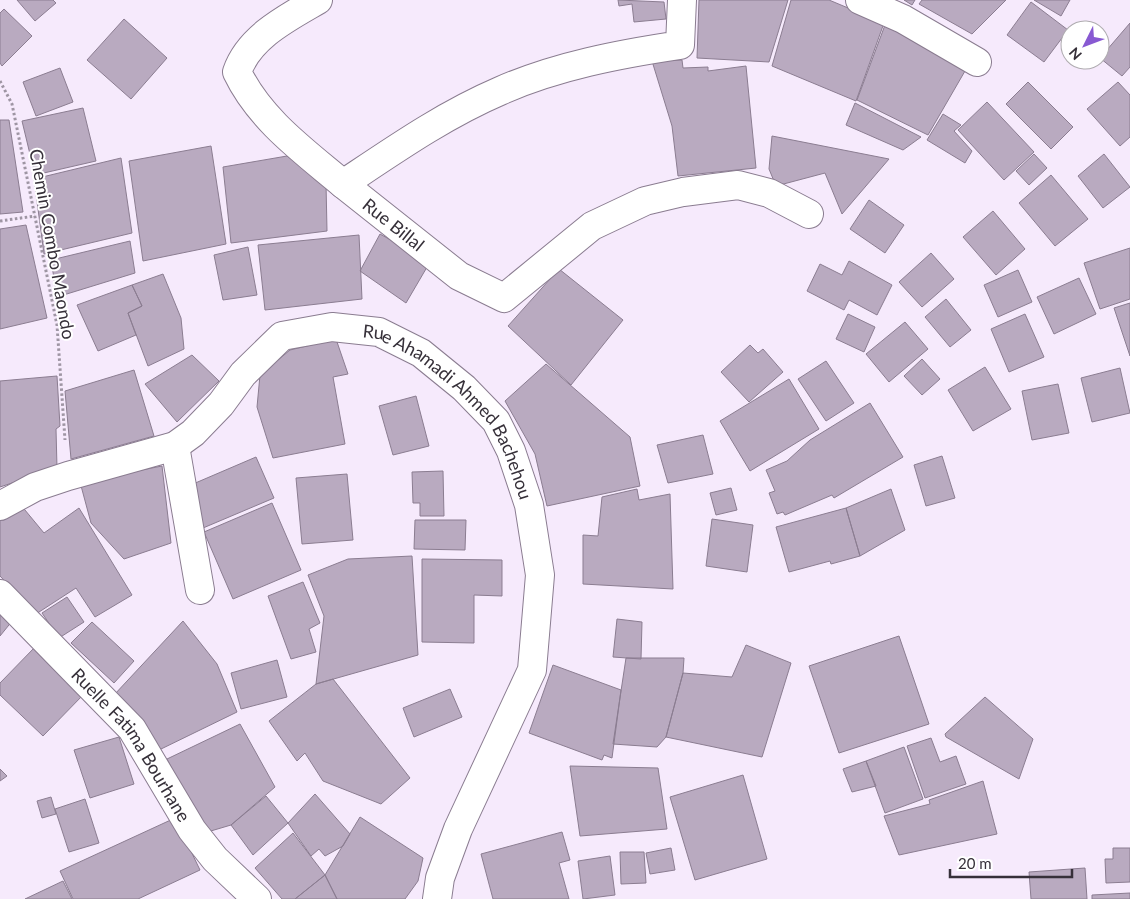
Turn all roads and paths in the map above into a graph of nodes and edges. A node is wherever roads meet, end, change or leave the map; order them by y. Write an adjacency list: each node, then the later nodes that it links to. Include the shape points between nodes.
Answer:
1 (318, 0): 6 (street, via 261,37 242,58 237,72 248,94 269,119)
2 (682, 0): 6 (street, Rue Billal, via 680,45 589,61 501,90 417,134)
3 (860, 0): 4 (street, via 902,19)
4 (977, 62)
5 (0, 81): 8 (path, Chemin Combo Maondo, via 12,104)
6 (343, 184): 7 (street, Rue Billal, via 459,276 504,298 592,226 646,201 683,192 738,185 769,193)
7 (809, 214)
8 (35, 216): 9 (path); 11 (path, Chemin Combo Maondo, via 57,326)
9 (0, 221)
10 (175, 446): 11 (street, Rue Ahamadi Ahmed Bachehou); 13 (street); 16 (street, Rue Ahamadi Ahmed Bachehou, via 193,434 243,374 282,336 332,327 379,332 421,353 464,388 496,421 511,451 529,505 540,575 532,670 458,829 440,878)
11 (68, 476): 12 (street, Rue Ahamadi Ahmed Bachehou)
12 (0, 506)
13 (200, 590)
14 (0, 594): 15 (street, Ruelle Fatima Bourhane, via 132,729 192,830 215,859)
15 (257, 899)
16 (437, 899)

